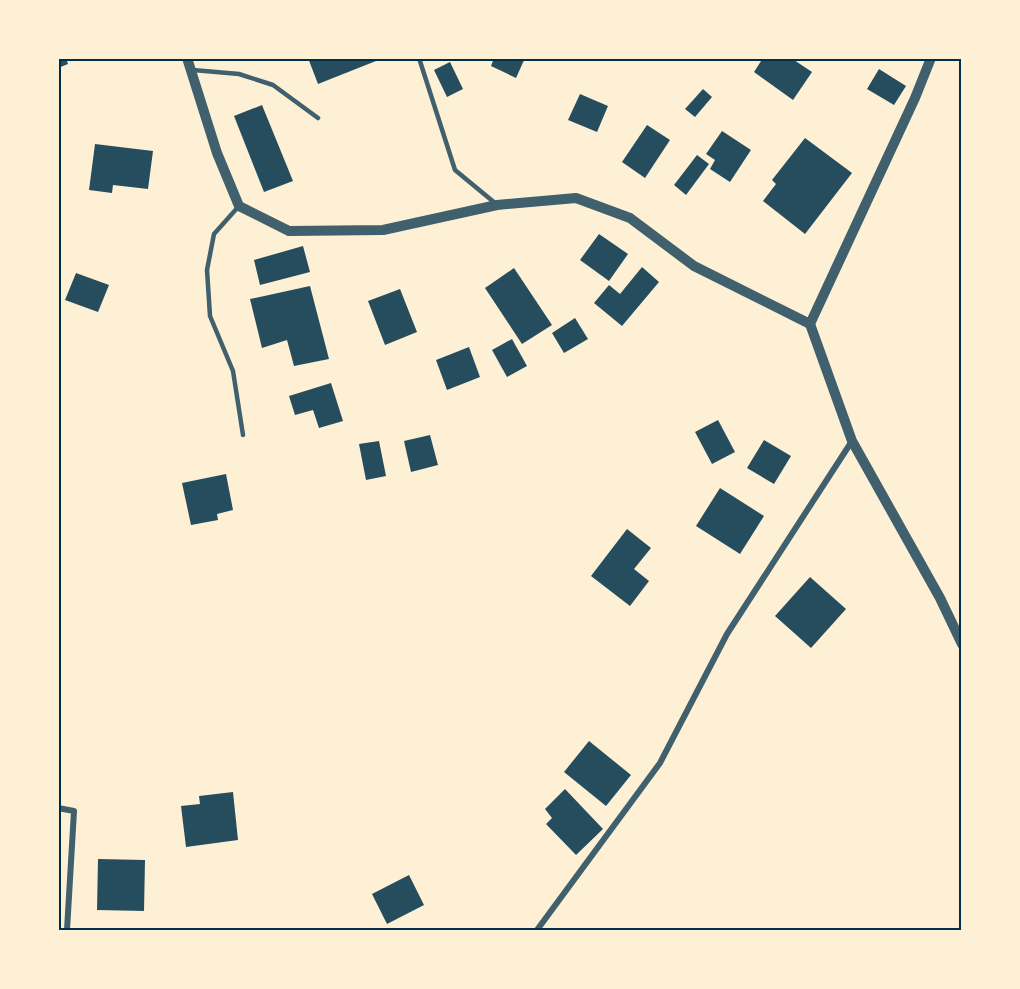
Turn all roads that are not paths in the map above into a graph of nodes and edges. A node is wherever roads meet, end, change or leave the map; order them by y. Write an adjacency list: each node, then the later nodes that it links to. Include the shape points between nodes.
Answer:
1 (187, 58): 4 (street)
2 (419, 58): 6 (lane, via 455,170)
3 (931, 58): 8 (street)
4 (190, 70): 5 (lane, via 239,74 273,85); 7 (street)
5 (318, 118)
6 (497, 205): 7 (street, via 383,230 289,231); 8 (street, via 576,198 630,218 694,266)
7 (239, 206): 9 (lane, via 214,234 207,270 210,316 233,371)
8 (810, 324): 10 (street)
9 (243, 435)
10 (852, 441): 11 (street); 14 (street, via 727,634 660,762)
11 (962, 644)
12 (58, 808): 13 (street, via 74,812)
13 (67, 930)
14 (537, 930)

